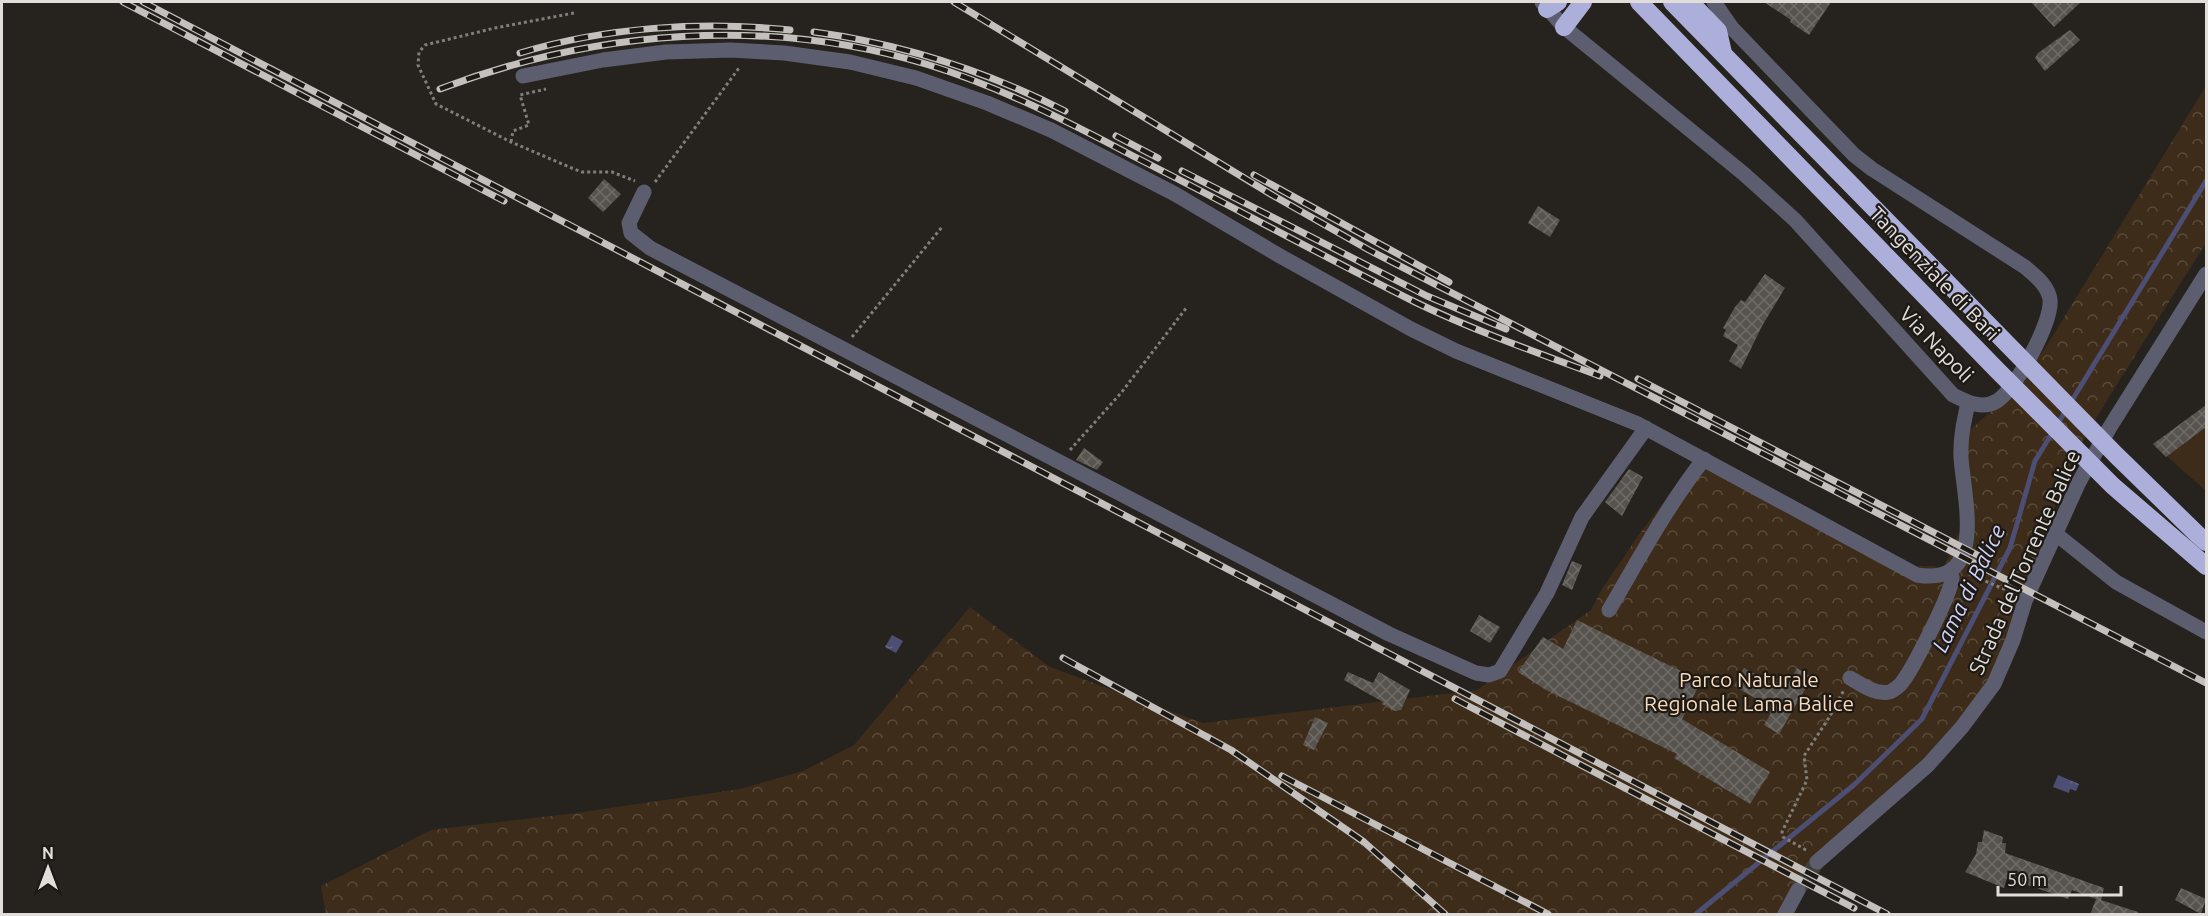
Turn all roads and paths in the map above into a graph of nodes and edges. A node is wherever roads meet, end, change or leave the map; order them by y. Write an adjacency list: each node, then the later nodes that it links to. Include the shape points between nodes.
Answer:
1 (1583, 2): 9 (highway)
2 (1627, 2): 7 (highway)
3 (1672, 2): 10 (highway, Tangenziale di Bari)
4 (1690, 2): 10 (highway, via 1718,30)
5 (1714, 2): 20 (street, Via Napoli, via 1732,28 1854,155 2025,267 2044,284 2050,300 2048,317 2019,378 1997,401)
6 (1549, 4): 9 (street, Via Napoli)
7 (1643, 6): 26 (highway, Tangenziale di Bari, via 2113,486)
8 (574, 13): 14 (path, via 459,36 425,45 419,52 418,65 436,104)
9 (1564, 27): 20 (street, Via Napoli, via 1795,220 1932,374 1953,395)
10 (1724, 55): 25 (highway, Tangenziale di Bari)
11 (727, 67): 15 (path, via 739,68 651,188)
12 (523, 76): 21 (street, via 666,52 731,50 850,62 916,78 1051,130 1175,194 1456,351)
13 (553, 87): 14 (path, via 520,95 529,125 513,131)
14 (511, 142): 15 (path, via 574,170 612,172 640,183)
15 (644, 192): 19 (street, via 629,223 631,232 650,248)
16 (942, 227): 19 (path)
17 (2206, 274): 24 (street, Strada del Torrente Balice, via 2110,427)
18 (1187, 307): 23 (path)
19 (843, 349): 23 (street)
20 (1968, 403): 27 (street, via 1961,456 1969,531 1966,547)
21 (1642, 426): 22 (street); 23 (street, via 1582,517 1547,593 1500,670 1489,675 1476,673 1389,634)
22 (1704, 459): 27 (street, via 1917,575 1933,578); 29 (street, via 1657,528)
23 (1060, 462)
24 (2056, 534): 30 (street, via 2116,582); 32 (street, Strada del Torrente Balice, via 1988,693 1928,765)
25 (2206, 542)
26 (2206, 566)
27 (1951, 569): 28 (path); 31 (street, via 1953,583 1903,683 1890,692 1874,692)
28 (2016, 596)
29 (1609, 610)
30 (2206, 632)
31 (1850, 678): 32 (path, via 1804,756 1807,780 1782,832 1783,837)
32 (1819, 860)
33 (1798, 890): 34 (street)
34 (1785, 915)

